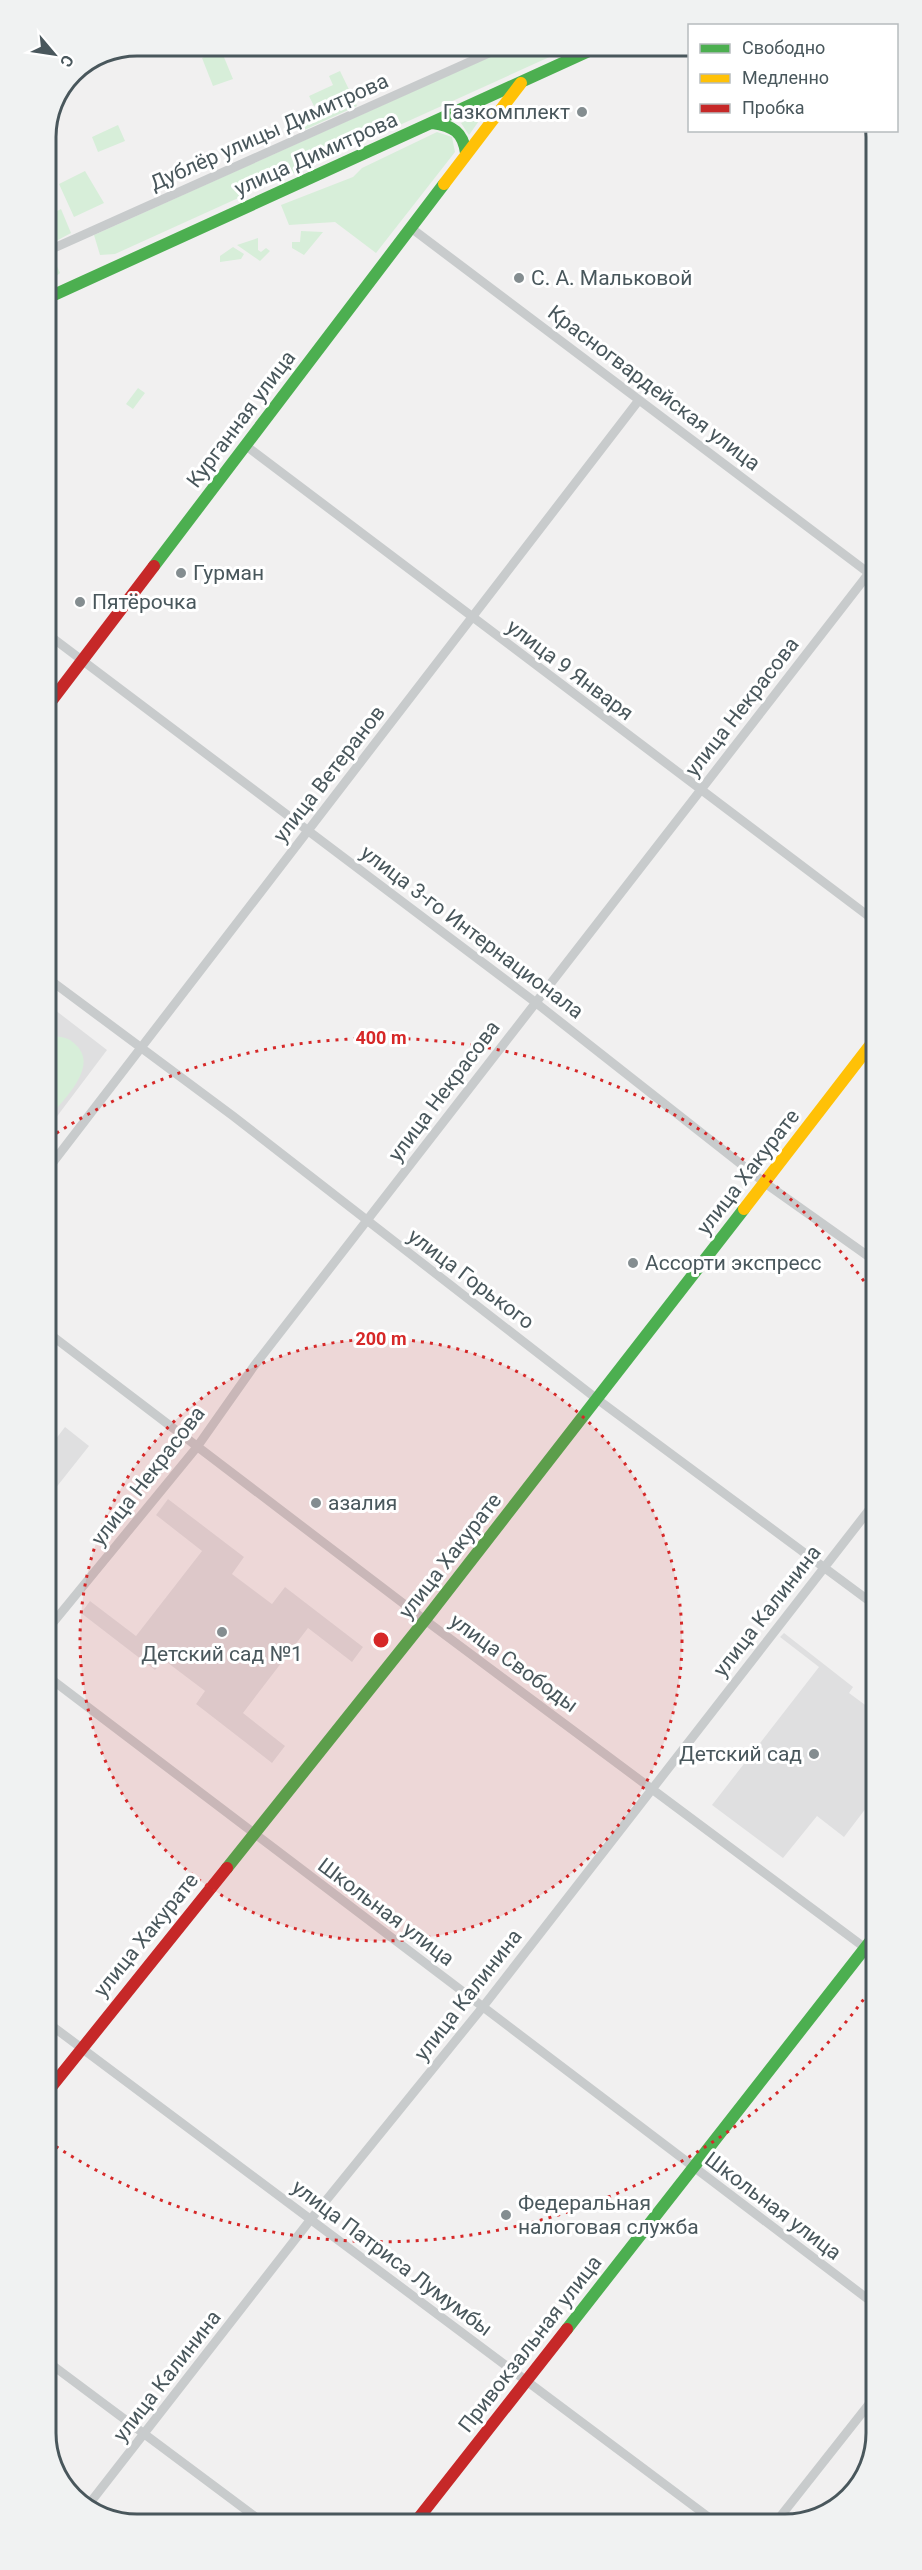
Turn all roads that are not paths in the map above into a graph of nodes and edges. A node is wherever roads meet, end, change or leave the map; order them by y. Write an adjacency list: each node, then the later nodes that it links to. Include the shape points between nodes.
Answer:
1 (482, 56): 7 (street, Дублёр улицы Димитрова)
2 (579, 56): 3 (main road, улица Димитрова)
3 (521, 83): 4 (main road, улица Димитрова); 5 (main road, Курганная улица)
4 (432, 123): 5 (main road, via 459,130); 8 (main road, улица Димитрова)
5 (466, 153): 6 (main road, Курганная улица)
6 (411, 228): 9 (street, Красногвардейская улица); 10 (main road, Курганная улица)
7 (56, 247)
8 (56, 293)
9 (639, 400): 11 (street, Красногвардейская улица); 13 (street, улица Ветеранов)
10 (245, 445): 13 (street, улица 9 Января); 15 (main road, Курганная улица)
11 (866, 570)
12 (866, 582): 17 (street, улица Некрасова)
13 (473, 618): 17 (street, улица 9 Января); 18 (street, улица Ветеранов)
14 (56, 641): 15 (street, улица 3-го Интернационала)
15 (81, 660): 16 (main road, Курганная улица); 18 (street, улица 3-го Интернационала)
16 (56, 694)
17 (700, 790): 19 (street, улица 9 Января); 21 (street, улица Некрасова)
18 (309, 829): 21 (street, улица 3-го Интернационала); 22 (street, улица Ветеранов)
19 (866, 914)
20 (56, 984): 22 (street, улица Горького)
21 (535, 1002): 25 (street, улица 3-го Интернационала); 26 (street, улица Некрасова)
22 (141, 1046): 24 (street, улица Ветеранов); 26 (street, улица Горького)
23 (866, 1051): 25 (main road, улица Хакурате)
24 (56, 1157)
25 (765, 1183): 27 (street, улица 3-го Интернационала); 29 (main road, улица Хакурате)
26 (367, 1222): 29 (street, улица Горького); 30 (street, улица Некрасова, via 254,1366)
27 (866, 1255)
28 (56, 1339): 30 (street, улица Свободы)
29 (597, 1399): 32 (street, улица Горького); 35 (main road, улица Хакурате)
30 (197, 1447): 34 (street, улица Некрасова); 35 (street, улица Свободы)
31 (866, 1514): 32 (street, улица Калинина)
32 (825, 1566): 33 (street, улица Горького); 37 (street, улица Калинина)
33 (866, 1598)
34 (56, 1619)
35 (425, 1620): 37 (street, улица Свободы); 38 (main road, улица Хакурате)
36 (56, 1683): 38 (street, Школьная улица)
37 (654, 1787): 39 (street, улица Свободы); 40 (street, улица Калинина)
38 (253, 1833): 40 (street, Школьная улица); 42 (main road, улица Хакурате)
39 (866, 1948): 44 (main road, Привокзальная улица)
40 (482, 2008): 44 (street, Школьная улица); 45 (street, улица Калинина)
41 (56, 2030): 42 (street, улица Патриса Лумумбы)
42 (82, 2048): 43 (main road, улица Хакурате); 45 (street, улица Патриса Лумумбы)
43 (56, 2081)
44 (693, 2168): 46 (street, Школьная улица); 48 (main road, Привокзальная улица)
45 (311, 2219): 48 (street, улица Патриса Лумумбы); 50 (street, улица Калинина)
46 (866, 2298)
47 (56, 2368): 50 (street)
48 (525, 2382): 53 (main road, Привокзальная улица); 54 (street, улица Патриса Лумумбы)
49 (866, 2408): 55 (street)
50 (145, 2435): 51 (street, улица Калинина); 52 (street)
51 (92, 2501)
52 (252, 2514)
53 (422, 2514)
54 (704, 2514)
55 (782, 2514)

